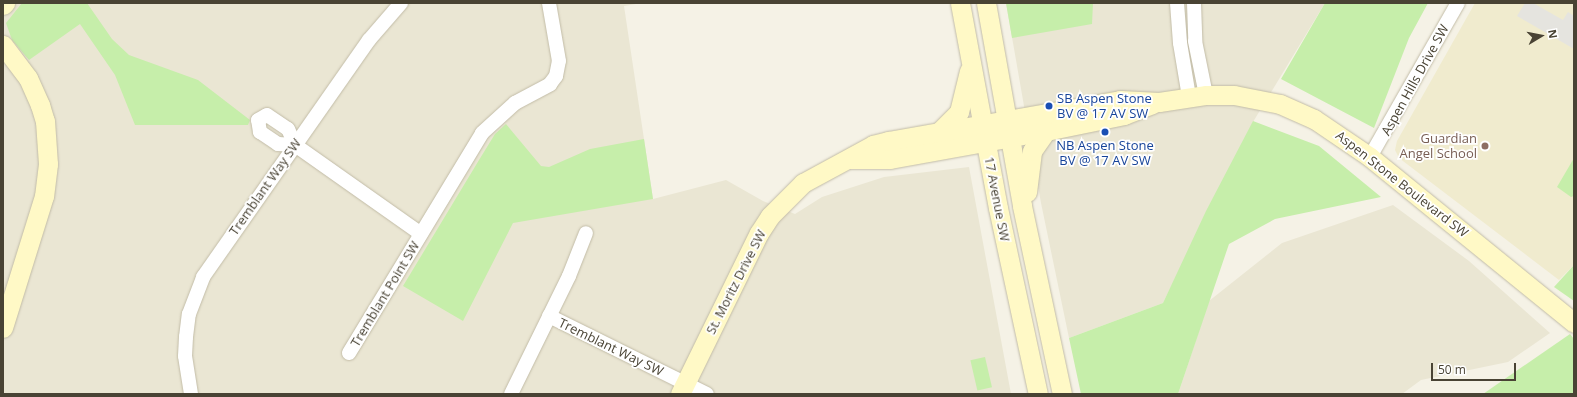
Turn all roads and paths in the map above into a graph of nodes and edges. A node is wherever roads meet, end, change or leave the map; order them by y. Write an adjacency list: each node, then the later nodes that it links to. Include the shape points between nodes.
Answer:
1 (550, 3): 21 (street, Tremblant Point SW, via 559,61 556,76 550,84 515,103 482,133)
2 (960, 3): 9 (street, 17 Avenue SW)
3 (986, 3): 12 (street, 17 Avenue SW)
4 (1177, 3): 10 (street, via 1180,43)
5 (1194, 3): 10 (street)
6 (1458, 3): 17 (street, Aspen Hills Drive SW)
7 (397, 4): 16 (street, Tremblant Way SW, via 377,28)
8 (3, 45): 24 (street, via 28,78 40,106 45,121 48,164 44,196)
9 (971, 64): 14 (street, via 959,112); 15 (street, 17 Avenue SW)
10 (1197, 96): 11 (street, Aspen Stone Boulevard SW); 17 (street, Aspen Stone Boulevard SW, via 1248,96 1280,104 1314,118)
11 (1159, 102): 12 (street, Aspen Stone Boulevard SW, via 1120,100); 13 (street, Aspen Stone Boulevard SW, via 1124,116)
12 (1008, 128): 13 (street, Aspen Stone Boulevard SW); 15 (street, St. Moritz Drive SW); 19 (street, 17 Avenue SW)
13 (1046, 131): 19 (street, via 1032,151 1028,188)
14 (939, 132): 15 (street, St. Moritz Drive SW); 18 (street, St. Moritz Drive SW, via 873,145)
15 (984, 132): 18 (street, St. Moritz Drive SW, via 890,158); 30 (street, 17 Avenue SW)
16 (295, 145): 21 (street); 27 (street, Tremblant Way SW, via 214,258 196,292 186,337 185,356)
17 (1370, 157): 23 (street, Aspen Stone Boulevard SW)
18 (850, 159): 26 (street, St. Moritz Drive SW, via 803,183 770,216 748,252)
19 (1022, 206): 31 (street, 17 Avenue SW)
20 (586, 233): 22 (street)
21 (421, 234): 25 (street, Tremblant Point SW)
22 (549, 316): 26 (street, Tremblant Way SW); 28 (street, Tremblant Way SW)
23 (1574, 323)
24 (3, 328)
25 (349, 353)
26 (683, 389): 29 (street, Tremblant Way SW)
27 (191, 394)
28 (511, 394)
29 (707, 394)
30 (1038, 394)
31 (1062, 394)

